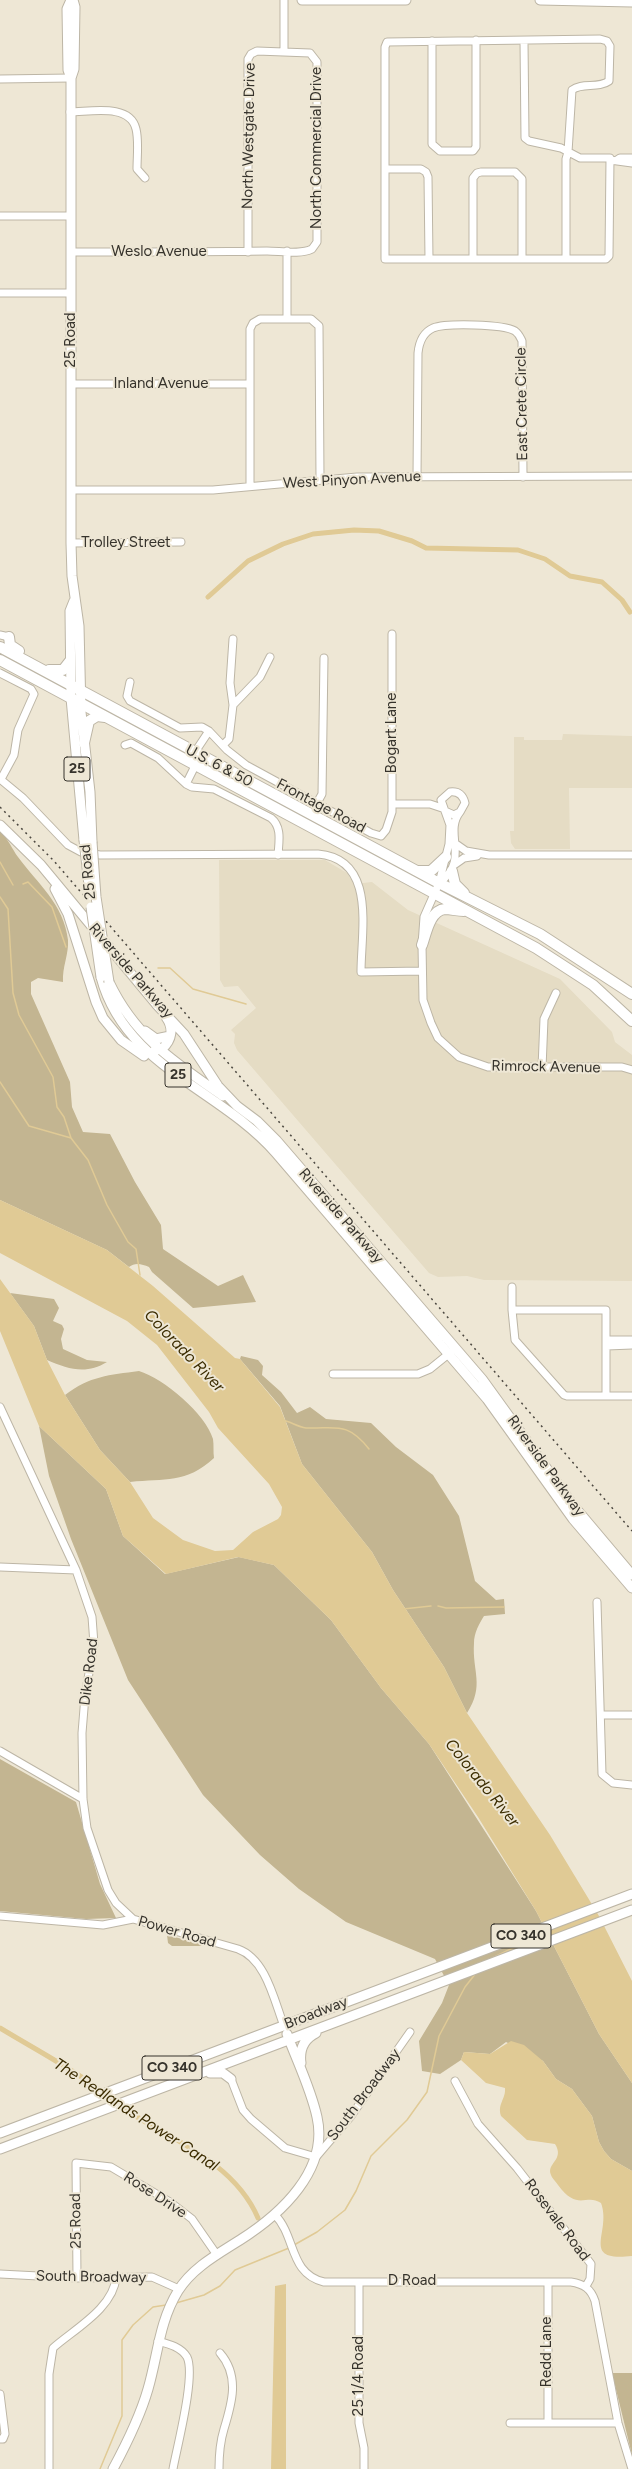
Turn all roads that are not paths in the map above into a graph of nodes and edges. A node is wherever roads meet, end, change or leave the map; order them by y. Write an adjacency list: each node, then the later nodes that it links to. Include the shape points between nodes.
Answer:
1 (72, 0): 11 (main road, 25 Road / 25, via 67,9)
2 (284, 0): 10 (street)
3 (302, 0): 4 (main road)
4 (406, 0)
5 (540, 0): 6 (main road)
6 (632, 2)
7 (476, 40): 8 (street); 8 (street, via 476,147 473,151 440,151 432,144); 9 (street)
8 (432, 41): 18 (street, via 392,41 387,42 385,47)
9 (524, 41): 14 (street, via 525,138); 14 (street, via 600,40 606,41 610,46 609,81 604,85 576,87 572,90)
10 (284, 52): 22 (street, North Commercial Drive, via 308,52 316,60 317,242); 25 (street, North Westgate Drive, via 255,52 247,62)
11 (70, 78): 12 (street); 13 (main road, 25 Road / 25)
12 (0, 79)
13 (70, 112): 19 (street, via 115,112 129,117 136,128 137,169); 21 (main road, 25 Road / 25)
14 (568, 152): 16 (street, via 580,158); 29 (street)
15 (632, 158): 16 (street)
16 (614, 160): 17 (street); 29 (street, via 609,256 606,259)
17 (632, 164)
18 (386, 169): 26 (street, via 421,169 428,177); 26 (street, via 385,259)
19 (145, 178)
20 (0, 216): 21 (street)
21 (70, 216): 24 (main road, 25 Road / 25)
22 (314, 248): 23 (street, Weslo Avenue, via 308,251)
23 (287, 251): 25 (street, Weslo Avenue); 32 (street)
24 (71, 252): 25 (street, Weslo Avenue); 31 (main road, 25 Road / 25)
25 (248, 252)
26 (429, 259): 27 (street)
27 (473, 259): 28 (street); 28 (street, via 473,178 481,172 515,172 522,179)
28 (522, 259): 29 (street)
29 (566, 259)
30 (0, 293): 31 (street)
31 (71, 293): 33 (main road, 25 Road / 25)
32 (287, 317): 34 (street, via 260,319 252,324); 38 (street, via 313,320 319,328)
33 (71, 384): 34 (street, Inland Avenue); 40 (main road, 25 Road / 25)
34 (250, 384): 39 (street)
35 (632, 476): 37 (street, West Pinyon Avenue)
36 (417, 477): 37 (street, West Pinyon Avenue); 37 (street, East Crete Circle, via 420,341 433,328 470,326 503,327 516,332 522,341); 38 (street, West Pinyon Avenue)
37 (523, 477)
38 (320, 479): 39 (street, West Pinyon Avenue)
39 (250, 486): 40 (street, West Pinyon Avenue, via 213,490)
40 (71, 490): 42 (main road, 25 Road / 25)
41 (181, 542): 42 (street, Trolley Street)
42 (71, 543): 43 (main road, 25 Road / 25)
43 (74, 600): 51 (main road, 25 Road / 25, via 70,611); 56 (main road, 25 Road / 25, via 78,612)
44 (392, 634): 74 (street, Bogart Lane)
45 (5, 636): 52 (highway, via 10,645 29,656)
46 (233, 639): 59 (street, via 230,683)
47 (2, 648): 52 (highway, U.S. 6 & 50)
48 (270, 657): 59 (street, via 260,677)
49 (324, 658): 72 (street, via 322,794)
50 (0, 660): 57 (highway, U.S. 6 & 50)
51 (70, 661): 52 (highway, via 60,671); 55 (main road, 25 Road / 25)
52 (38, 666): 55 (highway, U.S. 6 & 50)
53 (0, 673): 68 (street, via 31,689 34,694 18,730 14,755)
54 (130, 682): 61 (street, via 130,701 180,728 202,727)
55 (71, 684): 56 (highway, U.S. 6 & 50); 57 (main road, 25 Road / 25)
56 (80, 688): 58 (main road, 25 Road / 25); 66 (highway, U.S. 6 & 50)
57 (71, 698): 58 (highway, U.S. 6 & 50); 79 (main road, 25 Road / 25)
58 (81, 703): 60 (highway, U.S. 6 & 50); 63 (main road, 25 Road / 25)
59 (233, 705): 65 (street, via 230,739)
60 (123, 725): 62 (highway, U.S. 6 & 50); 63 (highway, via 105,717 94,717 88,724)
61 (209, 731): 65 (street, Frontage Road); 66 (street)
62 (144, 737): 66 (highway, via 187,754); 67 (highway, U.S. 6 & 50)
63 (84, 742): 79 (main road, 25 Road / 25, via 90,792)
64 (125, 745): 69 (street, via 131,743 158,758)
65 (223, 745): 72 (street, Frontage Road, via 236,759)
66 (194, 752): 71 (highway, U.S. 6 & 50)
67 (195, 766): 69 (street); 71 (highway, via 211,767 252,789); 89 (highway, U.S. 6 & 50, via 340,841)
68 (0, 779): 82 (street, via 23,798 62,840 81,852)
69 (186, 784): 82 (street, via 214,789 271,818 277,823 279,831)
70 (444, 795): 73 (street, via 432,801); 75 (street, via 441,800); 76 (street, via 453,791 462,796 464,806)
71 (285, 801): 87 (highway, U.S. 6 & 50)
72 (317, 803): 78 (street, Frontage Road, via 377,835 382,836)
73 (416, 803): 74 (street); 75 (street)
74 (392, 804): 78 (street, Bogart Lane)
75 (443, 810): 76 (street, via 454,814); 84 (street, via 450,825)
76 (460, 812): 80 (street, via 456,819)
77 (0, 825): 85 (main road, Riverside Parkway)
78 (386, 830)
79 (88, 841): 94 (main road, 25 Road / 25, bridge)
80 (456, 844): 81 (street, via 466,851); 86 (street)
81 (489, 854): 83 (street); 86 (street, via 464,858)
82 (278, 855): 93 (street, via 325,855 342,862 356,875 362,899 361,972)
83 (632, 855)
84 (446, 857): 87 (highway, via 431,870); 88 (street)
85 (41, 866): 97 (main road, Riverside Parkway); 105 (main road, Riverside Parkway, via 68,914 103,1018 127,1045)
86 (453, 868): 88 (street); 90 (highway, via 456,884)
87 (415, 871): 88 (highway, U.S. 6 & 50)
88 (439, 883): 89 (street, Rimrock Avenue); 90 (highway, U.S. 6 & 50)
89 (434, 894): 91 (highway, U.S. 6 & 50); 92 (street, Rimrock Avenue, via 424,916)
90 (465, 897): 96 (highway, U.S. 6 & 50, via 540,934)
91 (468, 911): 92 (highway, via 455,912 446,909 437,912 430,922); 99 (highway, U.S. 6 & 50, via 578,974)
92 (422, 945): 93 (street, Rimrock Avenue)
93 (422, 971): 103 (street, Rimrock Avenue, via 423,1000 430,1024 438,1038 454,1054 488,1067)
94 (105, 980): 98 (main road, 25 Road / 25); 100 (main road, 25 Road / 25, via 115,1013)
95 (556, 994): 103 (street, via 544,1019)
96 (632, 994)
97 (157, 1005): 101 (main road, via 171,1026); 106 (main road, Riverside Parkway, via 175,1022)
98 (129, 1017): 101 (main road, via 152,1038); 102 (main road, 25 Road / 25)
99 (632, 1021)
100 (131, 1034): 102 (main road, via 144,1046); 105 (main road, 25 Road / 25, via 151,1057)
101 (170, 1036): 102 (main road, via 166,1046)
102 (158, 1050): 106 (main road, 25 Road / 25)
103 (542, 1068): 104 (street, Rimrock Avenue, via 622,1067)
104 (632, 1070)
105 (181, 1077): 106 (main road, 25 Road / 25)
106 (233, 1109): 112 (main road, Riverside Parkway, via 324,1202)
107 (512, 1287): 108 (street)
108 (512, 1310): 110 (street, via 606,1310); 114 (street, via 515,1340 555,1388 567,1396)
109 (632, 1340): 110 (street)
110 (606, 1343): 111 (street); 114 (street)
111 (632, 1345)
112 (453, 1351): 113 (street, via 430,1369 418,1374); 119 (main road, Riverside Parkway, via 508,1413 573,1505); 120 (main road, Riverside Parkway, via 574,1519)
113 (333, 1374)
114 (606, 1396): 115 (street)
115 (632, 1396)
116 (0, 1407): 118 (street, Dike Road)
117 (0, 1567): 118 (street)
118 (76, 1570): 126 (street, Dike Road, via 90,1607 94,1635 84,1706)
119 (632, 1575)
120 (632, 1588)
121 (597, 1602): 123 (street)
122 (632, 1715): 123 (street)
123 (601, 1716): 125 (street, via 602,1771 608,1780)
124 (0, 1751): 126 (street)
125 (632, 1785)
126 (83, 1799): 130 (street, Dike Road, via 88,1828 106,1886 116,1903)
127 (632, 1894): 132 (main road, Broadway / CO 340)
128 (632, 1910): 131 (main road, Broadway / CO 340)
129 (0, 1916): 130 (street, Power Road, via 103,1924)
130 (133, 1919): 132 (street, Power Road, via 248,1954 260,1969)
131 (340, 2019): 134 (main road, Broadway / CO 340); 137 (main road, via 312,2035 305,2042 300,2054)
132 (284, 2026): 134 (main road); 135 (main road, Broadway / CO 340)
133 (410, 2032): 143 (street, South Broadway, via 351,2116)
134 (289, 2039): 136 (main road, Broadway / CO 340); 137 (main road)
135 (230, 2046): 139 (main road, via 230,2053 226,2057); 141 (main road, Broadway / CO 340)
136 (251, 2053): 138 (main road, via 234,2063 230,2070); 139 (main road, Broadway / CO 340)
137 (302, 2073): 143 (main road, via 318,2118 319,2142)
138 (231, 2079): 139 (main road, via 226,2074 217,2072); 143 (street, via 243,2110 251,2119 285,2148)
139 (177, 2081): 142 (main road, Broadway / CO 340)
140 (455, 2081): 152 (street, Rosevale Road, via 478,2124 518,2168 591,2264 590,2279)
141 (0, 2133)
142 (0, 2149)
143 (316, 2157): 145 (main road, via 306,2178)
144 (76, 2163): 146 (street, Rose Drive, via 111,2167 170,2202 192,2219); 149 (street, 25 Road)
145 (275, 2215): 146 (main road); 150 (street, D Road, via 283,2225 301,2268 314,2279 324,2282)
146 (217, 2255): 153 (main road, via 190,2276)
147 (0, 2274): 149 (street, South Broadway)
148 (116, 2277): 149 (street, South Broadway); 153 (street, South Broadway, via 152,2277); 161 (street, via 115,2289 87,2322 68,2334 53,2348 49,2374)
149 (77, 2278)
150 (359, 2282): 151 (street, D Road); 165 (street, 25 1/4 Road, via 359,2423 364,2448)
151 (548, 2282): 152 (street, D Road, via 575,2282); 158 (street, Redd Lane)
152 (586, 2286): 159 (street, via 596,2301)
153 (178, 2290): 154 (main road, via 166,2312)
154 (158, 2341): 162 (main road, via 142,2407); 163 (street, via 179,2349 187,2358 189,2365 188,2388)
155 (220, 2353): 164 (street, via 228,2363 233,2380 234,2398 220,2451)
156 (0, 2394): 160 (street, via 5,2434 4,2439)
157 (510, 2423): 158 (street)
158 (548, 2423): 159 (street)
159 (618, 2423): 166 (street)
160 (0, 2439)
161 (49, 2469)
162 (113, 2469)
163 (173, 2469)
164 (218, 2469)
165 (364, 2469)
166 (632, 2469)

